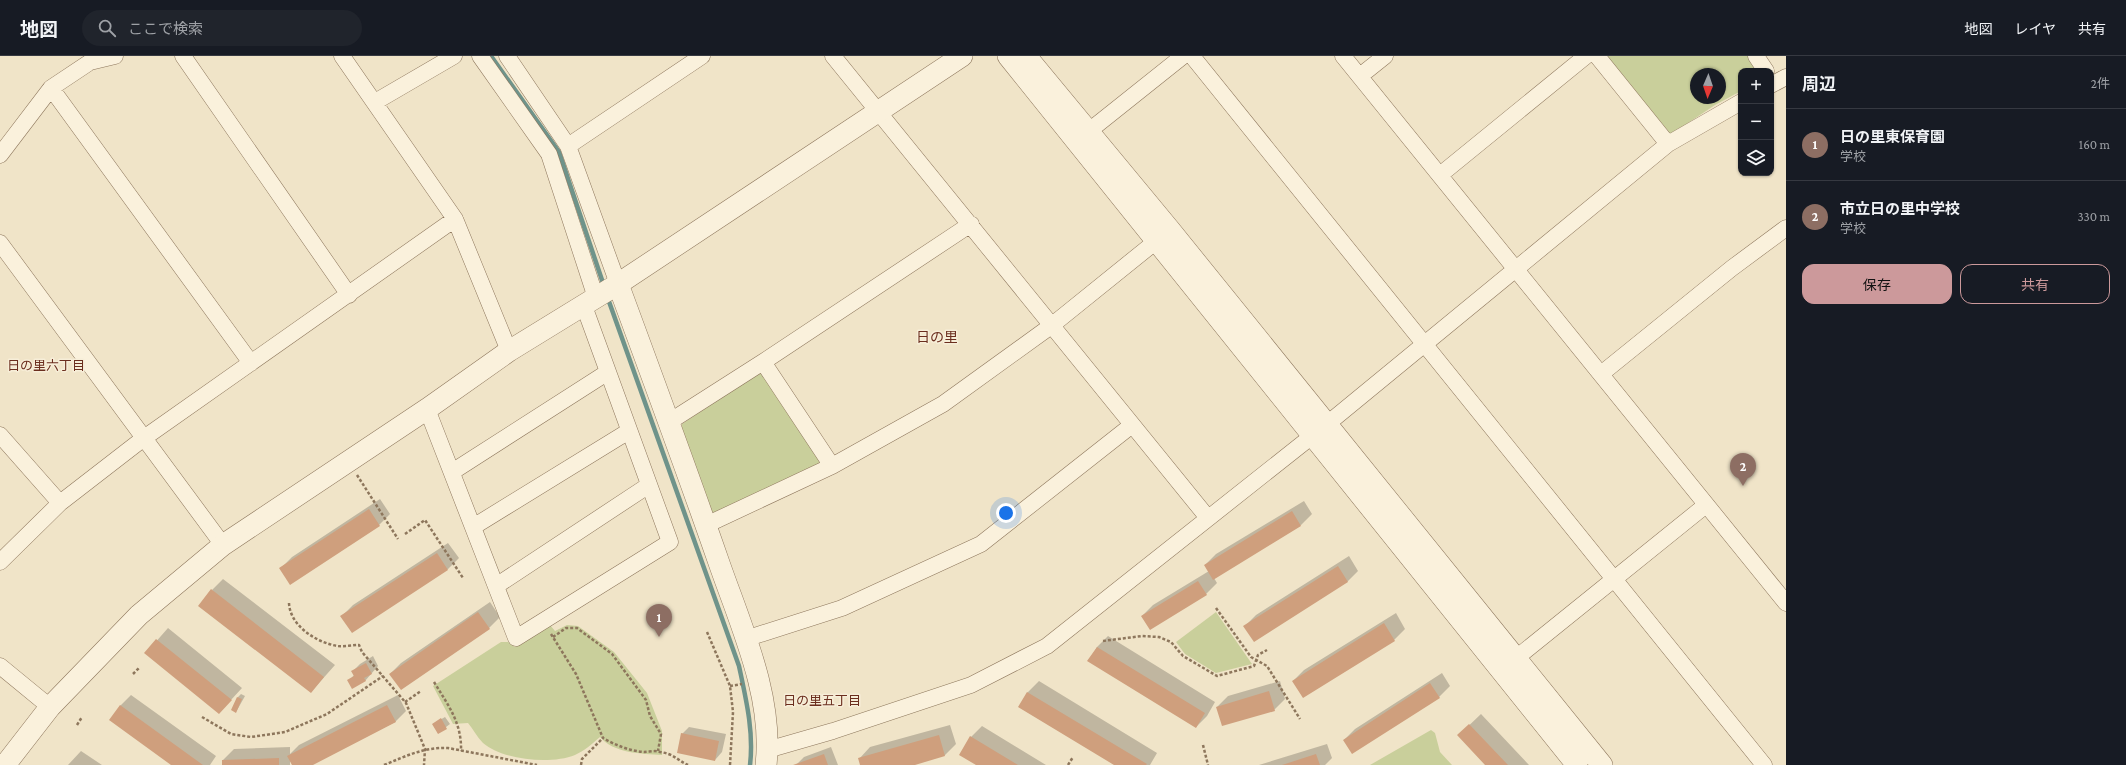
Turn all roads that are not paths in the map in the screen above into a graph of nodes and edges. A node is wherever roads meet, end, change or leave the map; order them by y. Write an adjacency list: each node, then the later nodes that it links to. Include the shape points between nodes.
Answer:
1 (115, 56): 21 (street, via 90,62)
2 (183, 56): 37 (street)
3 (342, 56): 22 (street)
4 (454, 56): 22 (street)
5 (480, 56): 38 (street, via 549,154)
6 (507, 56): 27 (street)
7 (702, 56): 27 (street)
8 (833, 56): 24 (street)
9 (962, 56): 24 (street)
10 (1008, 56): 33 (street)
11 (1026, 56): 25 (street)
12 (1183, 56): 25 (street)
13 (1192, 56): 40 (street)
14 (1343, 56): 20 (street)
15 (1385, 56): 20 (street)
16 (1586, 56): 29 (street)
17 (1597, 56): 26 (street)
18 (1756, 56): 19 (street)
19 (1765, 68)
20 (1360, 76): 29 (street)
21 (51, 88): 28 (street); 43 (street)
22 (375, 102): 30 (street)
23 (1738, 104): 26 (street)
24 (878, 112): 31 (street); 36 (street)
25 (1089, 131): 33 (street)
26 (1668, 144): 35 (street)
27 (568, 146): 36 (street)
28 (0, 155)
29 (1440, 175): 35 (street)
30 (455, 219): 37 (street); 41 (street)
31 (971, 224): 39 (street); 42 (street)
32 (1786, 228): 45 (street, via 1732,268)
33 (1163, 236): 39 (street); 49 (street)
34 (0, 243): 52 (street)
35 (1515, 269): 40 (street); 45 (street)
36 (618, 284): 38 (street); 47 (street)
37 (349, 294): 43 (street)
38 (590, 302): 41 (street); 44 (street)
39 (1051, 326): 48 (street); 53 (street, via 943,404)
40 (1424, 343): 49 (street); 63 (street)
41 (509, 352): 46 (street)
42 (763, 362): 47 (street); 53 (street)
43 (252, 363): 52 (street)
44 (608, 372): 50 (street); 54 (street)
45 (1601, 374): 57 (street)
46 (427, 409): 54 (street); 61 (street)
47 (669, 422): 59 (street)
48 (1132, 425): 58 (street); 66 (street, via 981,544 842,608)
49 (1319, 430): 58 (street); 67 (street); 72 (street)
50 (629, 431): 55 (street); 60 (street)
51 (0, 435): 56 (street)
52 (144, 438): 56 (street); 61 (street)
53 (832, 466): 59 (street)
54 (452, 472): 60 (street)
55 (649, 486): 64 (street); 64 (street, via 670,542 516,638)
56 (60, 503): 62 (street)
57 (1706, 505): 63 (street); 65 (street)
58 (1208, 518): 70 (street, via 1047,646 971,685 833,731)
59 (706, 525): 66 (street)
60 (474, 527): 64 (street)
61 (223, 545): 69 (street, via 139,615)
62 (0, 562)
63 (1615, 579): 67 (street); 74 (street)
64 (496, 586)
65 (1786, 603)
66 (746, 639): 70 (street, via 762,694)
67 (1515, 659): 73 (street)
68 (0, 666): 69 (street)
69 (50, 707): 71 (street)
70 (767, 757)
71 (5, 765)
72 (1577, 765)
73 (1602, 765)
74 (1764, 765)

